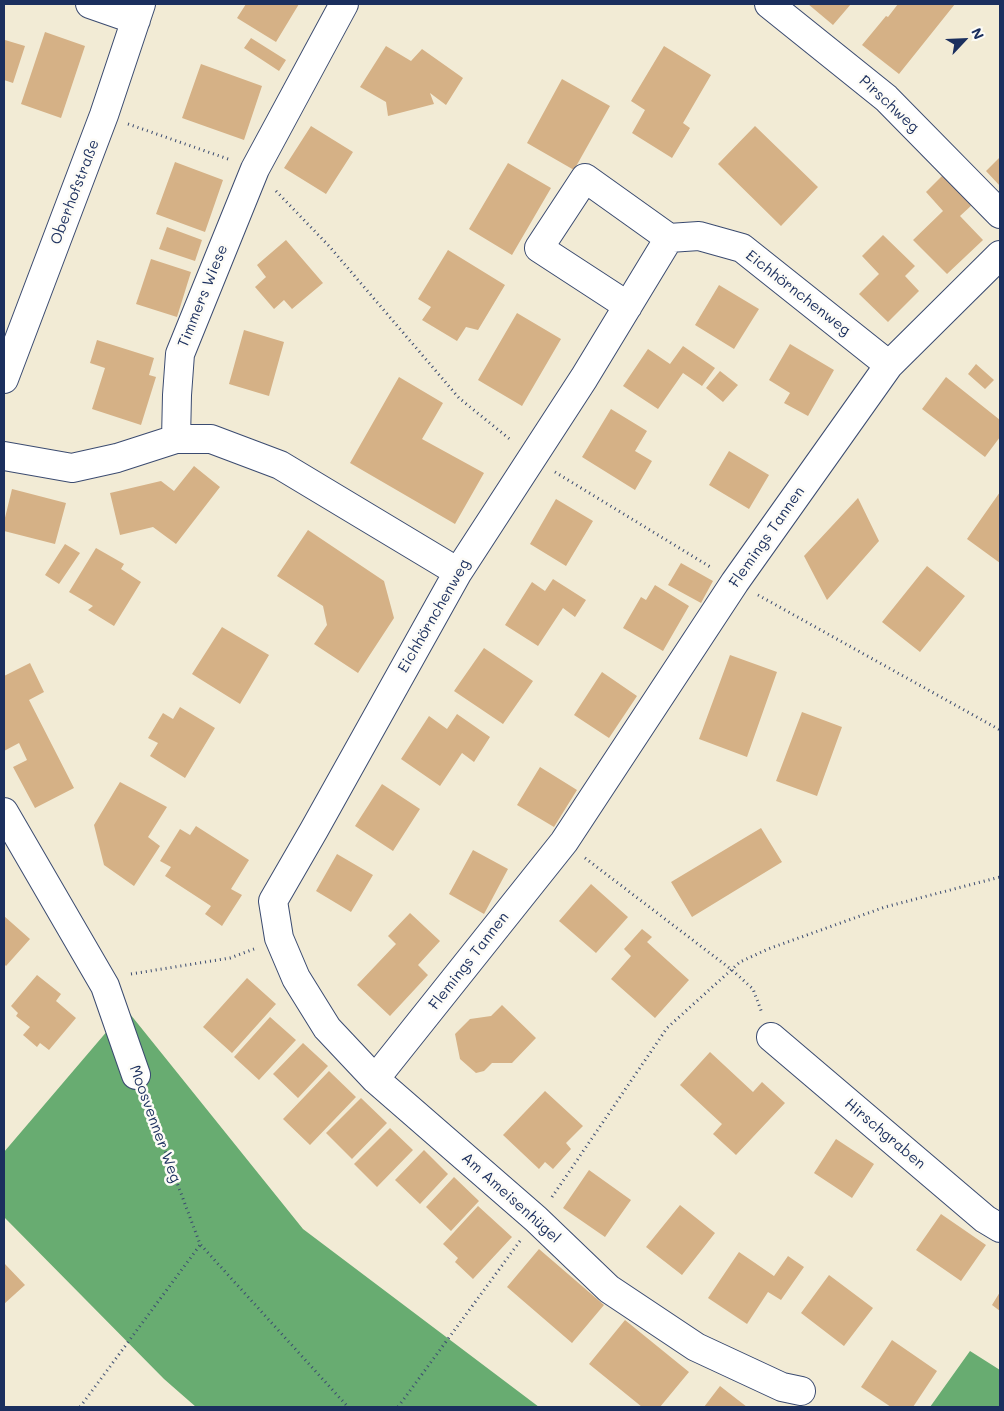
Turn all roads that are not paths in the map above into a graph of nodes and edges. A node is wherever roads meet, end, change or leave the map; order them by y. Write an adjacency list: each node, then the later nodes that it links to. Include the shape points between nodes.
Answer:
1 (90, 4): 4 (street)
2 (344, 4): 11 (street, Timmers Wiese, via 255,169 180,354)
3 (769, 4): 5 (street, Pirschweg, via 886,98)
4 (139, 12): 10 (street, Oberhofstraße, via 104,115)
5 (1000, 214)
6 (669, 238): 8 (street, Eichhörnchenweg); 8 (street, via 585,178 539,248); 9 (street, Eichhörnchenweg, via 699,236 742,248)
7 (1000, 255): 9 (street, Flemings Tannen)
8 (628, 306): 13 (street, Eichhörnchenweg)
9 (889, 365): 18 (street, Flemings Tannen, via 735,582 564,842)
10 (4, 379)
11 (176, 439): 12 (street, via 72,468); 13 (street, via 211,439 280,465)
12 (4, 456)
13 (458, 572): 15 (street, Eichhörnchenweg, via 272,901)
14 (4, 812): 17 (street, Moosvenner Weg, via 98,971)
15 (279, 938): 18 (street, Am Ameisenhügel, via 296,978 327,1028)
16 (771, 1037): 19 (street, Hirschgraben, via 985,1219)
17 (136, 1075)
18 (375, 1079): 20 (street, Am Ameisenhügel, via 536,1219 609,1289 696,1347 782,1387)
19 (1000, 1228)
20 (801, 1391)

